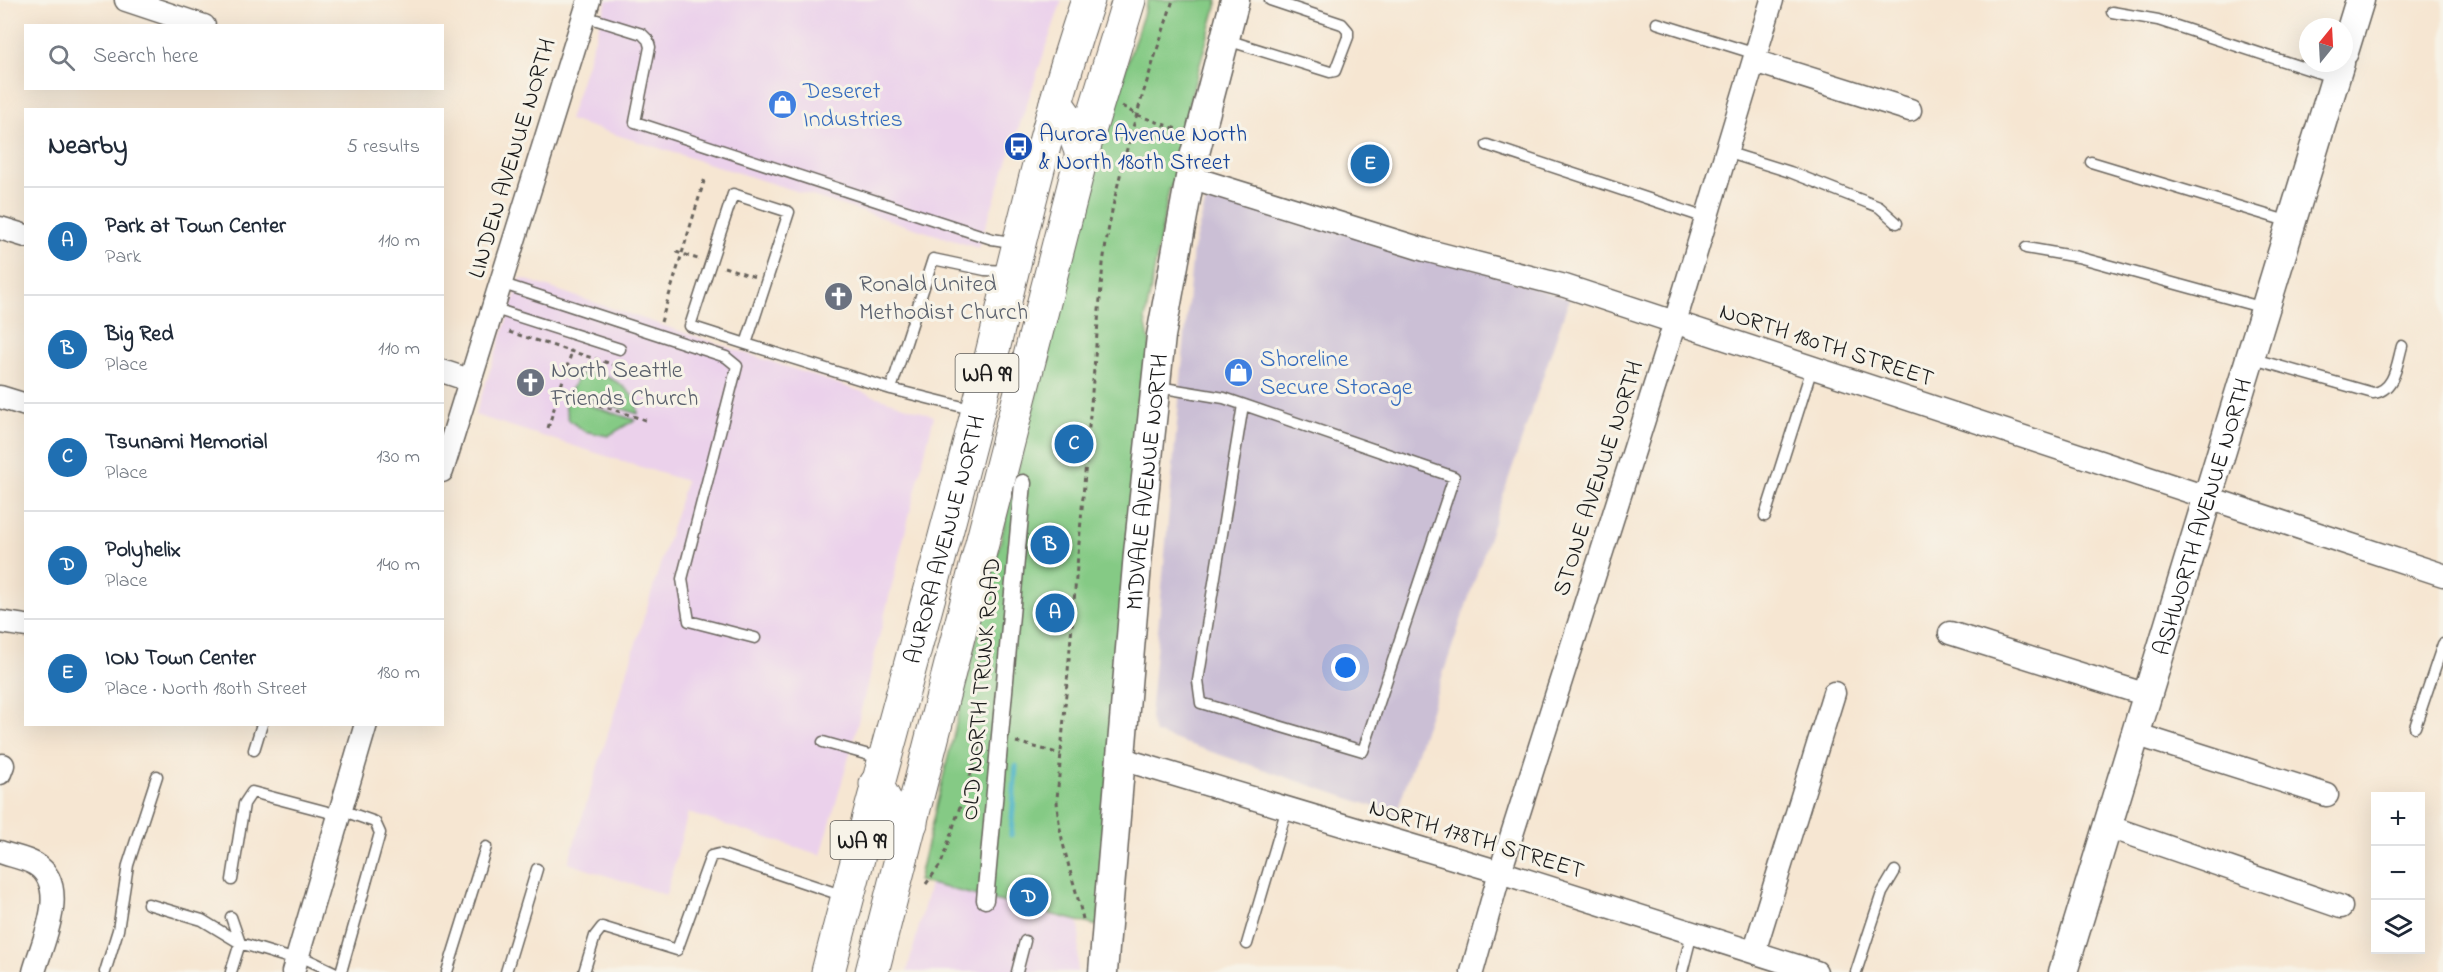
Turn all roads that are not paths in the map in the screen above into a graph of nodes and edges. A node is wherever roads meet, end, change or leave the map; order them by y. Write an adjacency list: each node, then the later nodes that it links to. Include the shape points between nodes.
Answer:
1 (126, 0): 12 (street)
2 (1088, 0): 17 (main road, AURORA AVENUE NORTH / WA 99)
3 (1129, 0): 21 (main road, AURORA AVENUE NORTH / WA 99)
4 (1235, 0): 13 (street, MIDVALE AVENUE NORTH)
5 (1270, 0): 13 (lane, via 1342,24 1348,37 1335,71)
6 (1772, 0): 15 (street, STONE AVENUE NORTH)
7 (2360, 0): 10 (street, ASHWORTH AVENUE NORTH)
8 (586, 8): 30 (lane, via 648,40 650,47 635,122 992,239); 31 (street, LINDEN AVENUE NORTH)
9 (2112, 12): 14 (lane)
10 (2353, 22)
11 (1657, 23): 15 (lane)
12 (198, 24)
13 (1223, 39): 23 (street, MIDVALE AVENUE NORTH)
14 (2299, 54)
15 (1755, 57): 18 (street); 20 (street, STONE AVENUE NORTH)
16 (2337, 72): 26 (street, ASHWORTH AVENUE NORTH)
17 (1056, 103): 21 (main road, via 1071,124); 30 (main road, AURORA AVENUE NORTH / WA 99)
18 (1910, 110)
19 (1487, 146): 24 (lane)
20 (1726, 152): 24 (street, STONE AVENUE NORTH); 25 (lane, via 1879,207)
21 (1082, 154): 54 (main road, AURORA AVENUE NORTH / WA 99)
22 (2091, 162): 26 (lane)
23 (1190, 177): 34 (street, NORTH 180TH STREET); 42 (street, MIDVALE AVENUE NORTH)
24 (1706, 218): 34 (street, STONE AVENUE NORTH)
25 (1897, 222)
26 (2290, 222): 33 (street, ASHWORTH AVENUE NORTH)
27 (0, 228): 28 (street)
28 (24, 235)
29 (2026, 248): 33 (lane)
30 (1017, 257): 43 (lane, via 985,270 933,259); 47 (main road, AURORA AVENUE NORTH / WA 99)
31 (500, 283): 32 (street, LINDEN AVENUE NORTH); 58 (lane, via 726,357 737,366 681,579 689,621)
32 (492, 307): 37 (lane); 41 (street, LINDEN AVENUE NORTH)
33 (2265, 308): 38 (street, ASHWORTH AVENUE NORTH)
34 (1675, 322): 39 (street, NORTH 180TH STREET); 79 (street, STONE AVENUE NORTH)
35 (746, 344): 35 (lane, via 789,212 733,194 690,326); 43 (lane)
36 (2402, 346): 38 (lane, via 2390,383 2373,393)
37 (620, 349)
38 (2250, 357): 50 (street, ASHWORTH AVENUE NORTH)
39 (1812, 368): 50 (street, NORTH 180TH STREET); 51 (lane)
40 (444, 372): 41 (street)
41 (469, 380): 48 (street, LINDEN AVENUE NORTH)
42 (1155, 387): 46 (lane, via 1224,398); 68 (street, MIDVALE AVENUE NORTH)
43 (891, 389): 47 (lane)
44 (0, 397): 45 (street)
45 (24, 404)
46 (1243, 405): 46 (lane, via 1454,477 1363,751 1201,703 1198,681)
47 (978, 410): 52 (main road, AURORA AVENUE NORTH / WA 99)
48 (444, 464)
49 (1023, 483): 83 (street, OLD NORTH TRUNK ROAD)
50 (2207, 498): 53 (street, NORTH 180TH STREET); 61 (street, ASHWORTH AVENUE NORTH)
51 (1766, 516)
52 (939, 552): 54 (main road, via 955,567); 69 (main road, AURORA AVENUE NORTH / WA 99)
53 (2443, 575)
54 (970, 591): 74 (main road, AURORA AVENUE NORTH / WA 99)
55 (0, 622): 56 (street)
56 (24, 626)
57 (1950, 633): 61 (street)
58 (755, 638)
59 (2443, 645): 64 (lane)
60 (1834, 693): 91 (street)
61 (2147, 695): 65 (street, ASHWORTH AVENUE NORTH)
62 (261, 726): 67 (lane)
63 (365, 726): 73 (street)
64 (2415, 726)
65 (2135, 734): 71 (street); 75 (street, ASHWORTH AVENUE NORTH)
66 (823, 742): 69 (lane)
67 (254, 750)
68 (1122, 759): 72 (street, NORTH 178TH STREET); 104 (street, MIDVALE AVENUE NORTH)
69 (879, 772): 74 (main road, via 893,815); 82 (main road, AURORA AVENUE NORTH / WA 99)
70 (157, 776): 94 (lane, via 128,865 118,930)
71 (2327, 795)
72 (1287, 808): 79 (street, NORTH 178TH STREET); 90 (lane)
73 (340, 812): 81 (lane, via 252,792 244,804); 92 (street); 97 (lane, via 375,822 380,833)
74 (911, 822): 102 (main road, AURORA AVENUE NORTH / WA 99)
75 (2107, 826): 85 (street); 109 (street, ASHWORTH AVENUE NORTH)
76 (486, 847): 98 (lane)
77 (0, 852): 93 (street, via 36,864 52,886 52,906)
78 (537, 869): 99 (lane)
79 (1500, 872): 87 (street, NORTH 178TH STREET); 105 (street, STONE AVENUE NORTH)
80 (1895, 872): 108 (lane, via 1882,893)
81 (232, 880)
82 (847, 897): 100 (lane, via 719,854 711,856 677,950 603,927 595,936); 101 (main road, AURORA AVENUE NORTH / WA 99)
83 (985, 900)
84 (148, 904): 89 (lane, via 201,920)
85 (2341, 907)
86 (231, 917): 89 (lane)
87 (1692, 933): 91 (street, NORTH 178TH STREET); 106 (lane)
88 (1025, 941): 103 (lane)
89 (240, 944): 92 (lane); 95 (lane)
90 (1247, 944)
91 (1754, 952): 107 (street, NORTH 178TH STREET)
92 (295, 962): 96 (lane)
93 (34, 972)
94 (105, 972)
95 (231, 972)
96 (334, 972)
97 (341, 972)
98 (447, 972)
99 (506, 972)
100 (584, 972)
101 (828, 972)
102 (872, 972)
103 (1017, 972)
104 (1103, 972)
105 (1472, 972)
106 (1682, 972)
107 (1816, 972)
108 (1856, 972)
109 (2063, 972)

